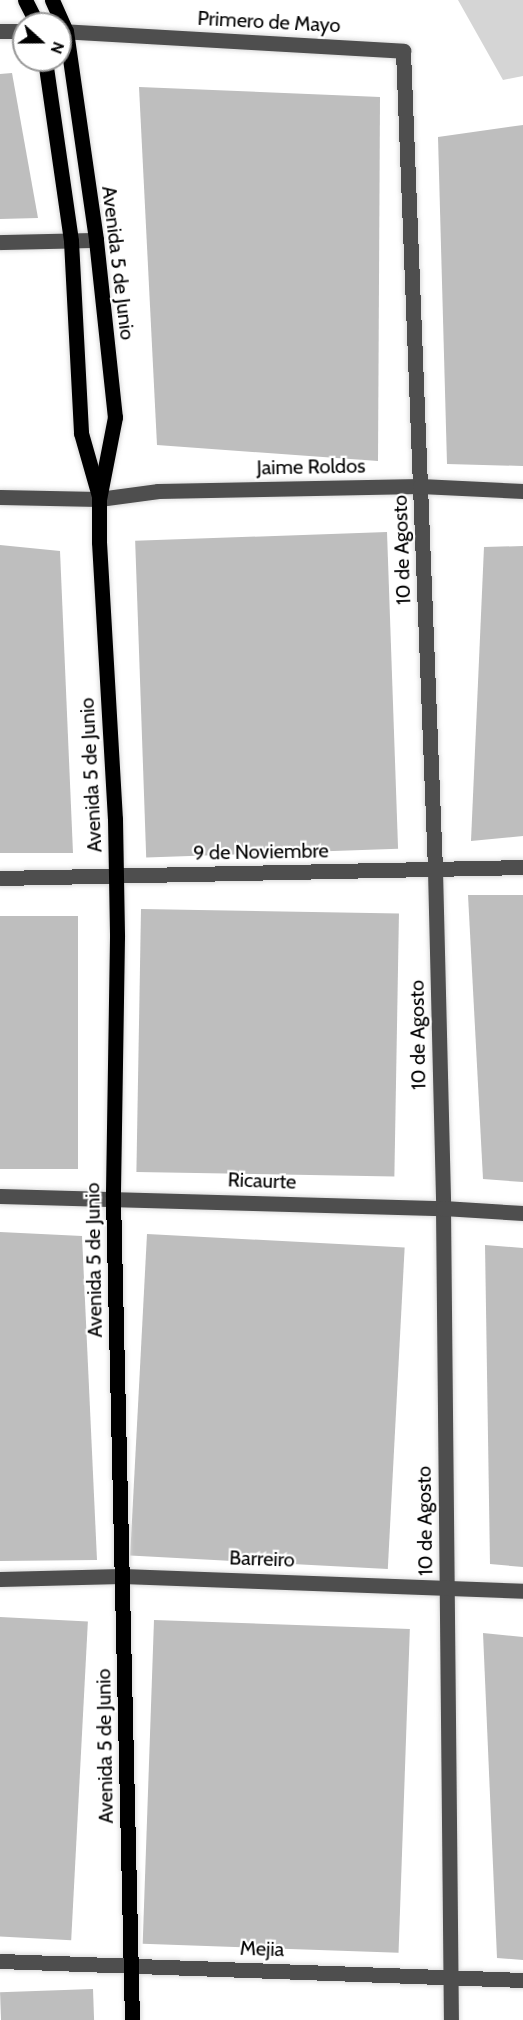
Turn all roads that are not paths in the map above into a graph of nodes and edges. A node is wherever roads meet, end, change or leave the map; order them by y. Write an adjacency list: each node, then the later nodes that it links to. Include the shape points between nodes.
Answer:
1 (72, 32): 2 (street, Primero de Mayo)
2 (404, 51): 8 (street, 10 de Agosto)
3 (47, 72): 6 (main road, Avenida 5 de Junio)
4 (69, 72): 5 (main road, Avenida 5 de Junio)
5 (96, 240): 6 (street); 11 (main road, Avenida 5 de Junio, via 115,417)
6 (71, 241): 7 (street); 11 (main road, Avenida 5 de Junio, via 81,434)
7 (0, 242)
8 (420, 486): 9 (street, Jaime Roldos); 11 (street, Jaime Roldos, via 158,491); 13 (street, 10 de Agosto)
9 (523, 491)
10 (0, 497): 11 (street, Jaime Roldos)
11 (99, 499): 14 (main road, Avenida 5 de Junio)
12 (523, 867): 13 (street, 9 de Noviembre)
13 (435, 870): 14 (street, 9 de Noviembre); 18 (street, 10 de Agosto)
14 (116, 876): 15 (street, 9 de Noviembre); 17 (main road, Avenida 5 de Junio)
15 (0, 878)
16 (0, 1196): 17 (street, Ricaurte)
17 (113, 1197): 18 (street, Ricaurte); 20 (main road, Avenida 5 de Junio)
18 (443, 1208): 19 (street, Ricaurte); 22 (street, 10 de Agosto)
19 (523, 1213)
20 (122, 1576): 21 (street, Barreiro); 22 (street, Barreiro); 25 (main road, Avenida 5 de Junio)
21 (0, 1579)
22 (446, 1586): 23 (street, Barreiro); 26 (street, 10 de Agosto)
23 (523, 1591)
24 (0, 1961): 25 (street, Mejia)
25 (131, 1966): 26 (street, Mejia); 28 (main road, Avenida 5 de Junio)
26 (450, 1977): 27 (street, Mejia); 29 (street, 10 de Agosto)
27 (523, 1980)
28 (132, 2020)
29 (452, 2020)

